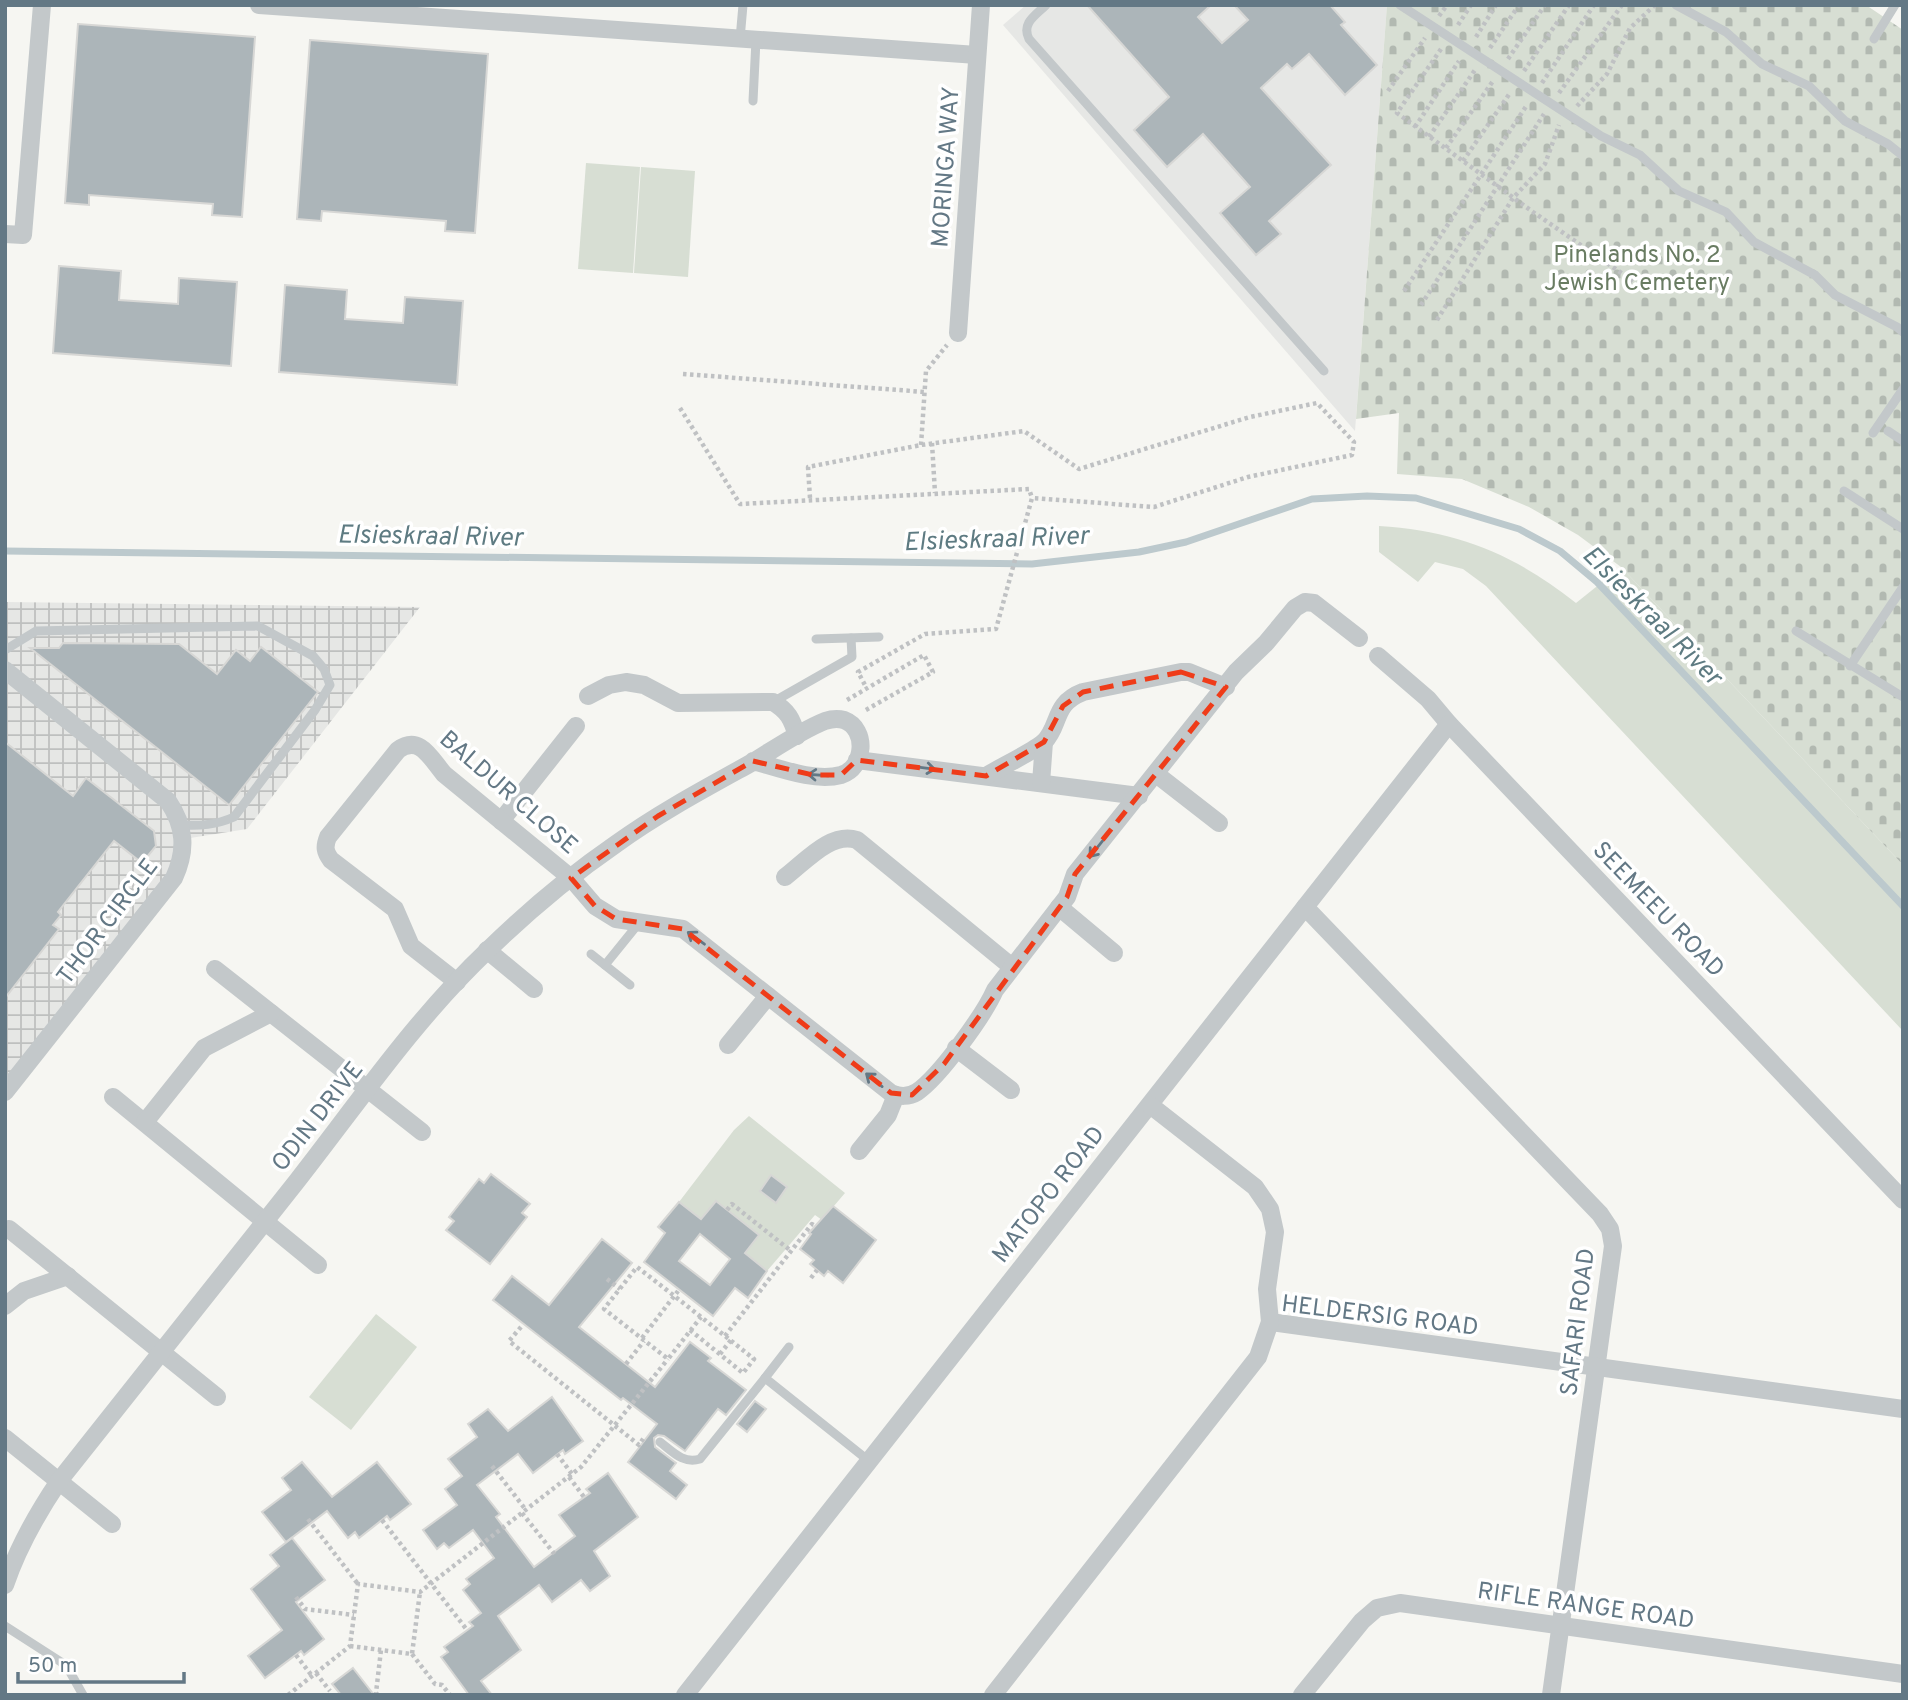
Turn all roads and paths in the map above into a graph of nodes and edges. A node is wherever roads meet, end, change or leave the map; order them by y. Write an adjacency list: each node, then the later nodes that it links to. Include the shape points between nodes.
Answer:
1 (43, 5): 31 (street)
2 (743, 5): 18 (lane)
3 (981, 5): 20 (street, MORINGA WAY)
4 (1046, 5): 38 (lane, via 1027,24 1029,38)
5 (1400, 5): 15 (lane)
6 (1447, 5): 15 (path)
7 (1471, 5): 16 (path)
8 (1496, 5): 19 (path)
9 (1594, 5): 22 (path)
10 (1622, 5): 24 (path)
11 (1655, 5): 25 (path, via 1630,28 1607,74)
12 (1676, 5): 27 (lane, via 1726,32 1762,64 1809,86 1845,121)
13 (1895, 5): 17 (lane)
14 (269, 6): 18 (street)
15 (1432, 26): 16 (lane); 21 (path)
16 (1449, 37): 19 (lane); 26 (path, via 1397,113)
17 (1874, 39)
18 (748, 40): 20 (street); 23 (lane)
19 (1467, 49): 22 (lane); 26 (path)
20 (977, 55): 36 (street, MORINGA WAY)
21 (1388, 91)
22 (1535, 93): 24 (lane); 28 (path)
23 (752, 101)
24 (1551, 104): 25 (lane); 29 (path)
25 (1568, 115): 30 (path, via 1557,127 1545,164); 37 (lane, via 1640,155 1679,191 1726,212 1754,242 1815,275 1835,295)
26 (1415, 127): 28 (path)
27 (1903, 156)
28 (1481, 174): 29 (path); 33 (path)
29 (1497, 186): 30 (path); 34 (path)
30 (1513, 198): 32 (path); 35 (path)
31 (14, 234)
32 (1646, 290)
33 (1405, 291)
34 (1422, 305)
35 (1437, 320)
36 (958, 332): 41 (path, via 926,371)
37 (1903, 332)
38 (1324, 371)
39 (683, 374): 41 (path)
40 (1903, 389): 44 (lane)
41 (925, 392): 47 (path)
42 (680, 408): 50 (path, via 740,503)
43 (1888, 431): 45 (lane)
44 (1872, 433)
45 (1903, 441)
46 (932, 443): 47 (path); 49 (path); 51 (path, via 1024,431 1079,469 1250,417 1317,403 1354,442 1352,455 1248,477 1154,507)
47 (921, 445): 50 (path, via 808,467)
48 (1844, 491): 52 (lane)
49 (935, 493): 50 (path); 51 (path, via 1028,489)
50 (810, 498)
51 (1032, 500): 63 (path, via 996,629 925,634 858,672)
52 (1903, 529)
53 (1903, 587): 61 (lane)
54 (1796, 631): 61 (lane)
55 (879, 637): 56 (lane)
56 (851, 638): 58 (lane); 68 (lane, via 852,657)
57 (1359, 638): 64 (street, via 1318,605 1305,602)
58 (816, 639)
59 (5, 650): 82 (lane, via 36,631 258,626 313,656 330,685 234,817 220,823)
60 (1378, 656): 70 (street, SEEMEEU ROAD, via 1428,699)
61 (1850, 666): 66 (lane)
62 (5, 670): 82 (street, via 157,791)
63 (866, 687): 67 (path, via 868,690); 69 (path, via 924,655 933,672)
64 (1226, 687): 73 (street, via 1181,672 1083,692 1063,705); 76 (street)
65 (588, 696): 68 (street, via 626,682 644,685 678,703)
66 (1903, 697)
67 (851, 698)
68 (773, 702): 72 (street, via 788,713)
69 (862, 712)
70 (1449, 724): 86 (street, MATOPO ROAD); 110 (street, SEEMEEU ROAD)
71 (576, 726): 80 (street)
72 (797, 736): 74 (street, ODIN DRIVE, via 828,720 845,721 859,734); 75 (street, ODIN DRIVE)
73 (1044, 742): 77 (street); 78 (street)
74 (857, 760): 75 (street, one-way to 75, via 849,771 828,776); 77 (street, one-way to 77)
75 (753, 761): 84 (street, ODIN DRIVE, via 658,816)
76 (1156, 774): 79 (street); 81 (street)
77 (986, 776): 78 (street)
78 (1041, 783): 79 (street)
79 (1139, 796): 85 (street, one-way to 85, via 1076,874)
80 (501, 821): 84 (street, BALDUR CLOSE); 94 (street, BALDUR CLOSE, via 444,774 421,746 405,745 325,845 331,860 395,909 411,946)
81 (1219, 823)
82 (181, 825): 103 (street, THOR CIRCLE, via 183,853 174,878)
83 (785, 877): 92 (street, via 836,839 857,839)
84 (571, 878): 87 (street, BALDUR CLOSE, via 595,906 616,919); 88 (street, ODIN DRIVE)
85 (1059, 907): 89 (street); 92 (street)
86 (1305, 907): 106 (street, MATOPO ROAD); 138 (street, SAFARI ROAD, via 1606,1221 1613,1246)
87 (639, 923): 91 (lane); 97 (street, BALDUR CLOSE, one-way to 87, via 683,929)
88 (487, 950): 94 (street, ODIN DRIVE); 96 (street)
89 (1114, 953)
90 (591, 954): 91 (lane)
91 (605, 965): 95 (lane)
92 (1012, 967): 100 (street)
93 (215, 969): 98 (street)
94 (457, 982): 102 (street, ODIN DRIVE)
95 (630, 985)
96 (534, 989)
97 (768, 996): 99 (street); 104 (street, BALDUR CLOSE, one-way to 97)
98 (271, 1013): 102 (street); 107 (street, via 204,1048)
99 (729, 1045)
100 (956, 1048): 101 (street); 104 (street, via 918,1092)
101 (1011, 1090)
102 (368, 1091): 108 (street); 112 (street, ODIN DRIVE)
103 (5, 1092)
104 (897, 1095): 109 (street, via 888,1115)
105 (113, 1097): 107 (street)
106 (1150, 1105): 127 (street, via 1255,1187 1270,1209 1275,1232 1268,1289); 146 (street, MATOPO ROAD)
107 (145, 1122): 112 (street)
108 (422, 1132)
109 (859, 1151)
110 (1903, 1200)
111 (727, 1210): 113 (path, via 732,1204)
112 (266, 1220): 118 (street); 134 (street, ODIN DRIVE)
113 (752, 1220): 114 (path); 117 (path)
114 (748, 1226)
115 (815, 1226): 117 (path, via 812,1224)
116 (9, 1229): 120 (street)
117 (791, 1251): 130 (path)
118 (318, 1265)
119 (817, 1270): 121 (path)
120 (68, 1276): 125 (street, via 24,1291); 134 (street)
121 (811, 1278)
122 (607, 1279): 123 (path)
123 (620, 1289): 124 (path, via 638,1267); 131 (path, via 604,1309)
124 (676, 1294): 126 (path); 131 (path)
125 (5, 1306)
126 (701, 1317): 129 (path); 130 (path)
127 (1270, 1322): 138 (street, HELDERSIG ROAD); 177 (street, HELDERSIG ROAD, via 1258,1357)
128 (521, 1327): 142 (path, via 509,1341)
129 (690, 1331): 135 (path); 136 (path)
130 (725, 1336): 132 (path)
131 (643, 1340): 136 (path); 137 (path)
132 (731, 1340): 135 (path); 135 (path, via 754,1359 751,1367 743,1373)
133 (789, 1347): 139 (lane)
134 (162, 1351): 140 (street); 149 (street, ODIN DRIVE)
135 (720, 1354)
136 (668, 1359): 142 (path)
137 (626, 1364)
138 (1596, 1367): 141 (street, HELDERSIG ROAD); 163 (street, SAFARI ROAD)
139 (765, 1378): 144 (lane, via 700,1459 680,1458); 146 (lane)
140 (217, 1396)
141 (1903, 1409)
142 (614, 1425): 144 (path, via 639,1445 648,1433); 148 (path)
143 (5, 1438): 149 (street)
144 (660, 1442)
145 (557, 1454): 148 (path)
146 (869, 1461): 176 (street, MATOPO ROAD)
147 (492, 1466): 151 (path)
148 (570, 1476): 150 (path); 151 (path)
149 (59, 1481): 154 (street); 158 (street, ODIN DRIVE, via 33,1520)
150 (584, 1497)
151 (524, 1511): 155 (path); 157 (path)
152 (308, 1519): 156 (path)
153 (382, 1520): 157 (path)
154 (112, 1524)
155 (555, 1556)
156 (358, 1584): 159 (path); 161 (path)
157 (431, 1584): 159 (path); 164 (path)
158 (5, 1585)
159 (421, 1592): 167 (path)
160 (296, 1597): 161 (path, via 305,1609)
161 (354, 1615): 165 (path)
162 (5, 1626): 172 (lane, via 61,1662)
163 (1561, 1626): 169 (street, RIFLE RANGE ROAD); 178 (street, RIFLE RANGE ROAD, via 1401,1603 1377,1608); 179 (street, SAFARI ROAD)
164 (467, 1630)
165 (350, 1646): 166 (path); 170 (path)
166 (381, 1650): 167 (path); 174 (path)
167 (412, 1654): 175 (path, via 435,1684)
168 (296, 1655): 170 (path)
169 (1903, 1674)
170 (314, 1675): 171 (path); 173 (path)
171 (330, 1691)
172 (82, 1695)
173 (288, 1695)
174 (378, 1695)
175 (450, 1695)
176 (685, 1695)
177 (993, 1695)
178 (1302, 1695)
179 (1551, 1695)

